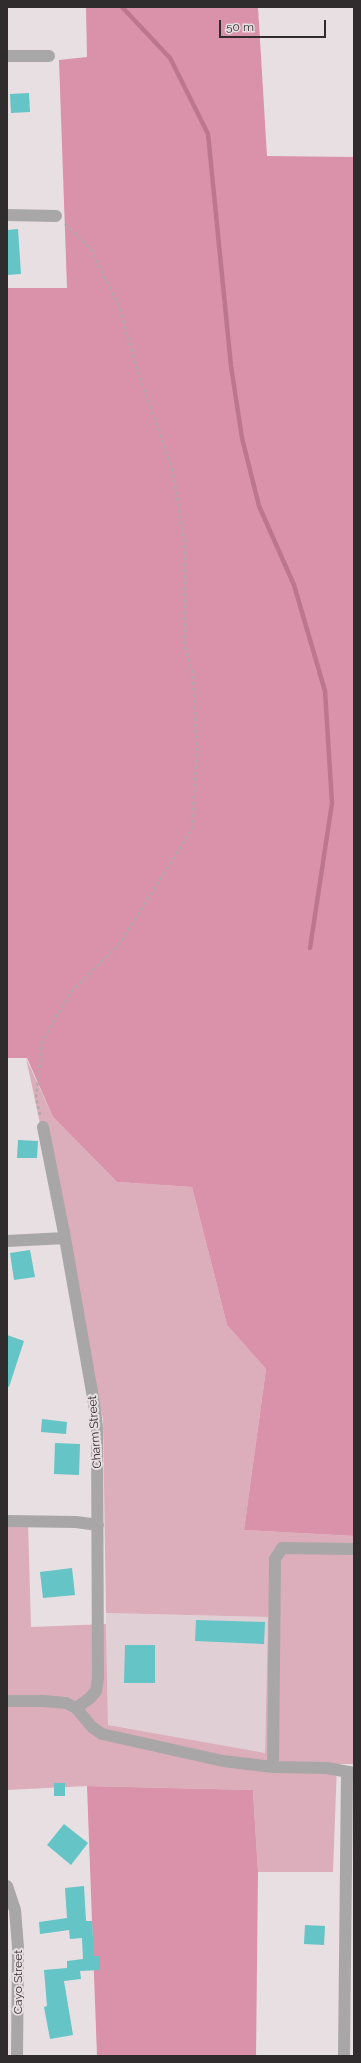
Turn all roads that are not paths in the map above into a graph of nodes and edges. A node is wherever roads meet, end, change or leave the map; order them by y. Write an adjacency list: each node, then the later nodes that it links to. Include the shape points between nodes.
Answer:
1 (7, 56): 2 (street)
2 (49, 56)
3 (7, 215): 4 (street)
4 (56, 216)
5 (43, 1127): 6 (street, Charm Street)
6 (65, 1238): 7 (street); 9 (street, Charm Street, via 95,1409)
7 (7, 1241)
8 (7, 1521): 9 (street, via 76,1522)
9 (98, 1525): 12 (street, Charm Street, via 98,1678 96,1690)
10 (354, 1549): 13 (street, via 282,1548 275,1559)
11 (7, 1701): 12 (street, via 56,1701)
12 (76, 1708): 13 (street, via 92,1727 102,1734 223,1761)
13 (273, 1767): 14 (street, via 327,1768)
14 (351, 1773): 17 (street)
15 (7, 1886): 16 (street, Cayo Street, via 15,1910 17,1940)
16 (17, 2056)
17 (344, 2056)

